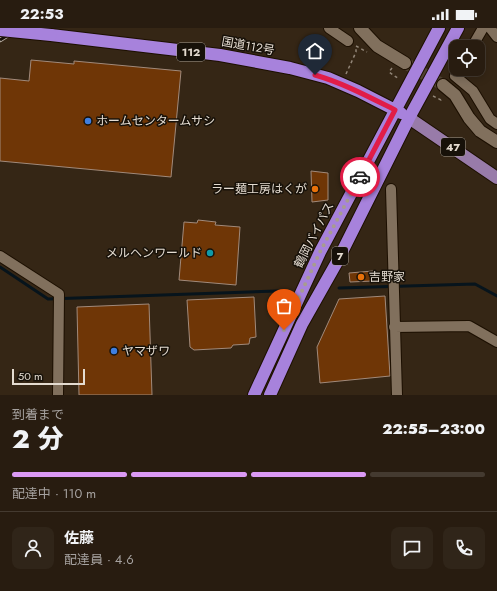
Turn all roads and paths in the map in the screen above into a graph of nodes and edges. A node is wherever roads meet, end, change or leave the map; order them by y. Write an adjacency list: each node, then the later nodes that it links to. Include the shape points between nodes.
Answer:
1 (329, 28): 10 (street)
2 (360, 28): 11 (street, via 377,46)
3 (439, 28): 18 (highway, 鶴岡バイパス / 7)
4 (458, 28): 19 (highway, 7)
5 (483, 28): 9 (street)
6 (490, 28): 8 (street)
7 (0, 30): 18 (highway, 国道112号 / 112, bridge, via 220,55 290,68 328,78)
8 (497, 37)
9 (476, 40)
10 (352, 43): 13 (path, via 356,52)
11 (405, 63)
12 (393, 66): 15 (path, via 389,72)
13 (346, 74)
14 (455, 76): 20 (street, via 473,90 490,120)
15 (399, 79)
16 (443, 90): 17 (path, via 440,100); 21 (street, via 455,95 480,131)
17 (432, 96)
18 (395, 110): 19 (highway, 国道112号 / 112); 28 (highway, 鶴岡バイパス / 7, via 320,252)
19 (409, 118): 22 (main road, 47); 29 (highway, 7, via 337,262 302,324)
20 (497, 124)
21 (497, 142)
22 (497, 178)
23 (391, 189): 25 (street)
24 (0, 256): 27 (street, via 60,294)
25 (394, 327): 26 (street, via 469,326); 30 (street)
26 (497, 342)
27 (58, 395)
28 (254, 395)
29 (270, 395)
30 (397, 395)

